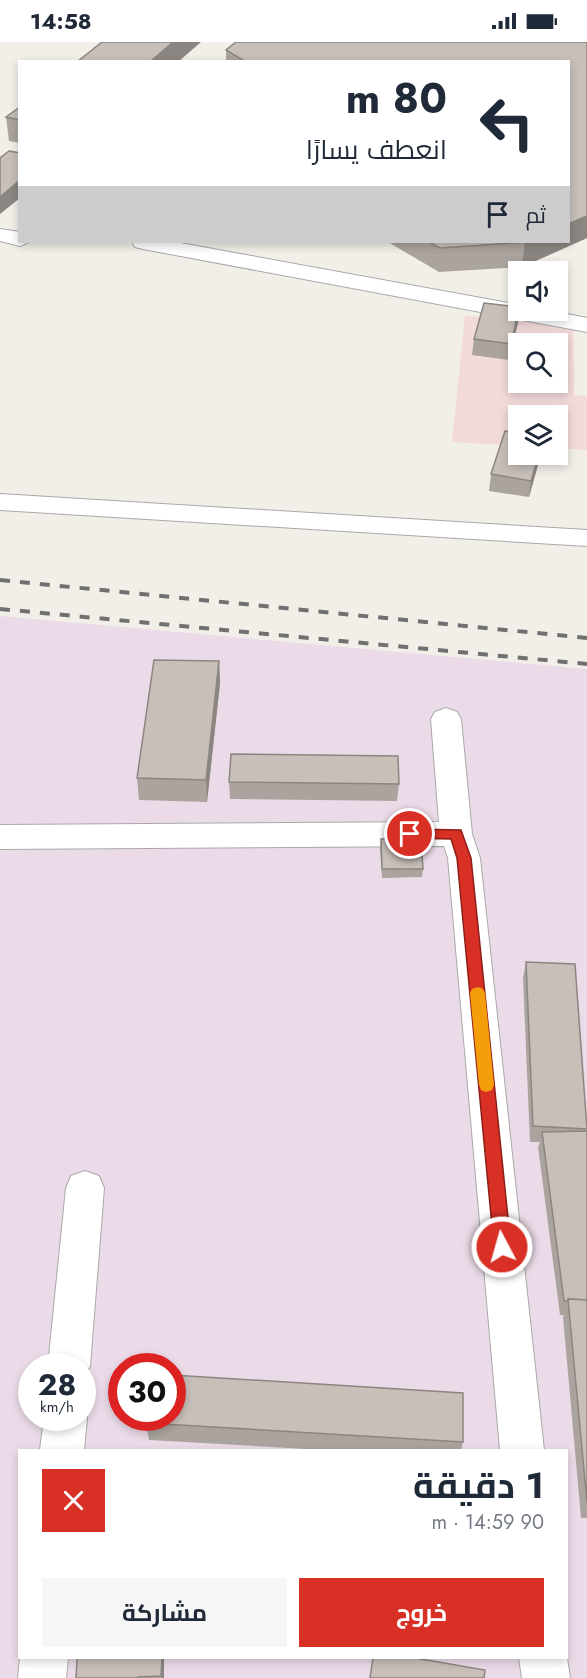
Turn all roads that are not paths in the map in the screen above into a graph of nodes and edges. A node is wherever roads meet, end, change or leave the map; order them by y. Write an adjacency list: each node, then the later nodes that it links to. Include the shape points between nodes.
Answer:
1 (0, 235): 2 (street)
2 (18, 239)
3 (148, 243): 4 (street)
4 (587, 325)
5 (0, 502): 6 (street)
6 (587, 538)
7 (446, 719): 8 (street)
8 (456, 834): 9 (street); 14 (street, via 464,858)
9 (0, 837)
10 (85, 1188): 11 (street)
11 (70, 1353)
12 (64, 1431): 13 (street)
13 (62, 1449)
14 (522, 1449)
15 (44, 1659): 17 (street)
16 (543, 1659): 18 (street)
17 (42, 1678)
18 (546, 1678)

